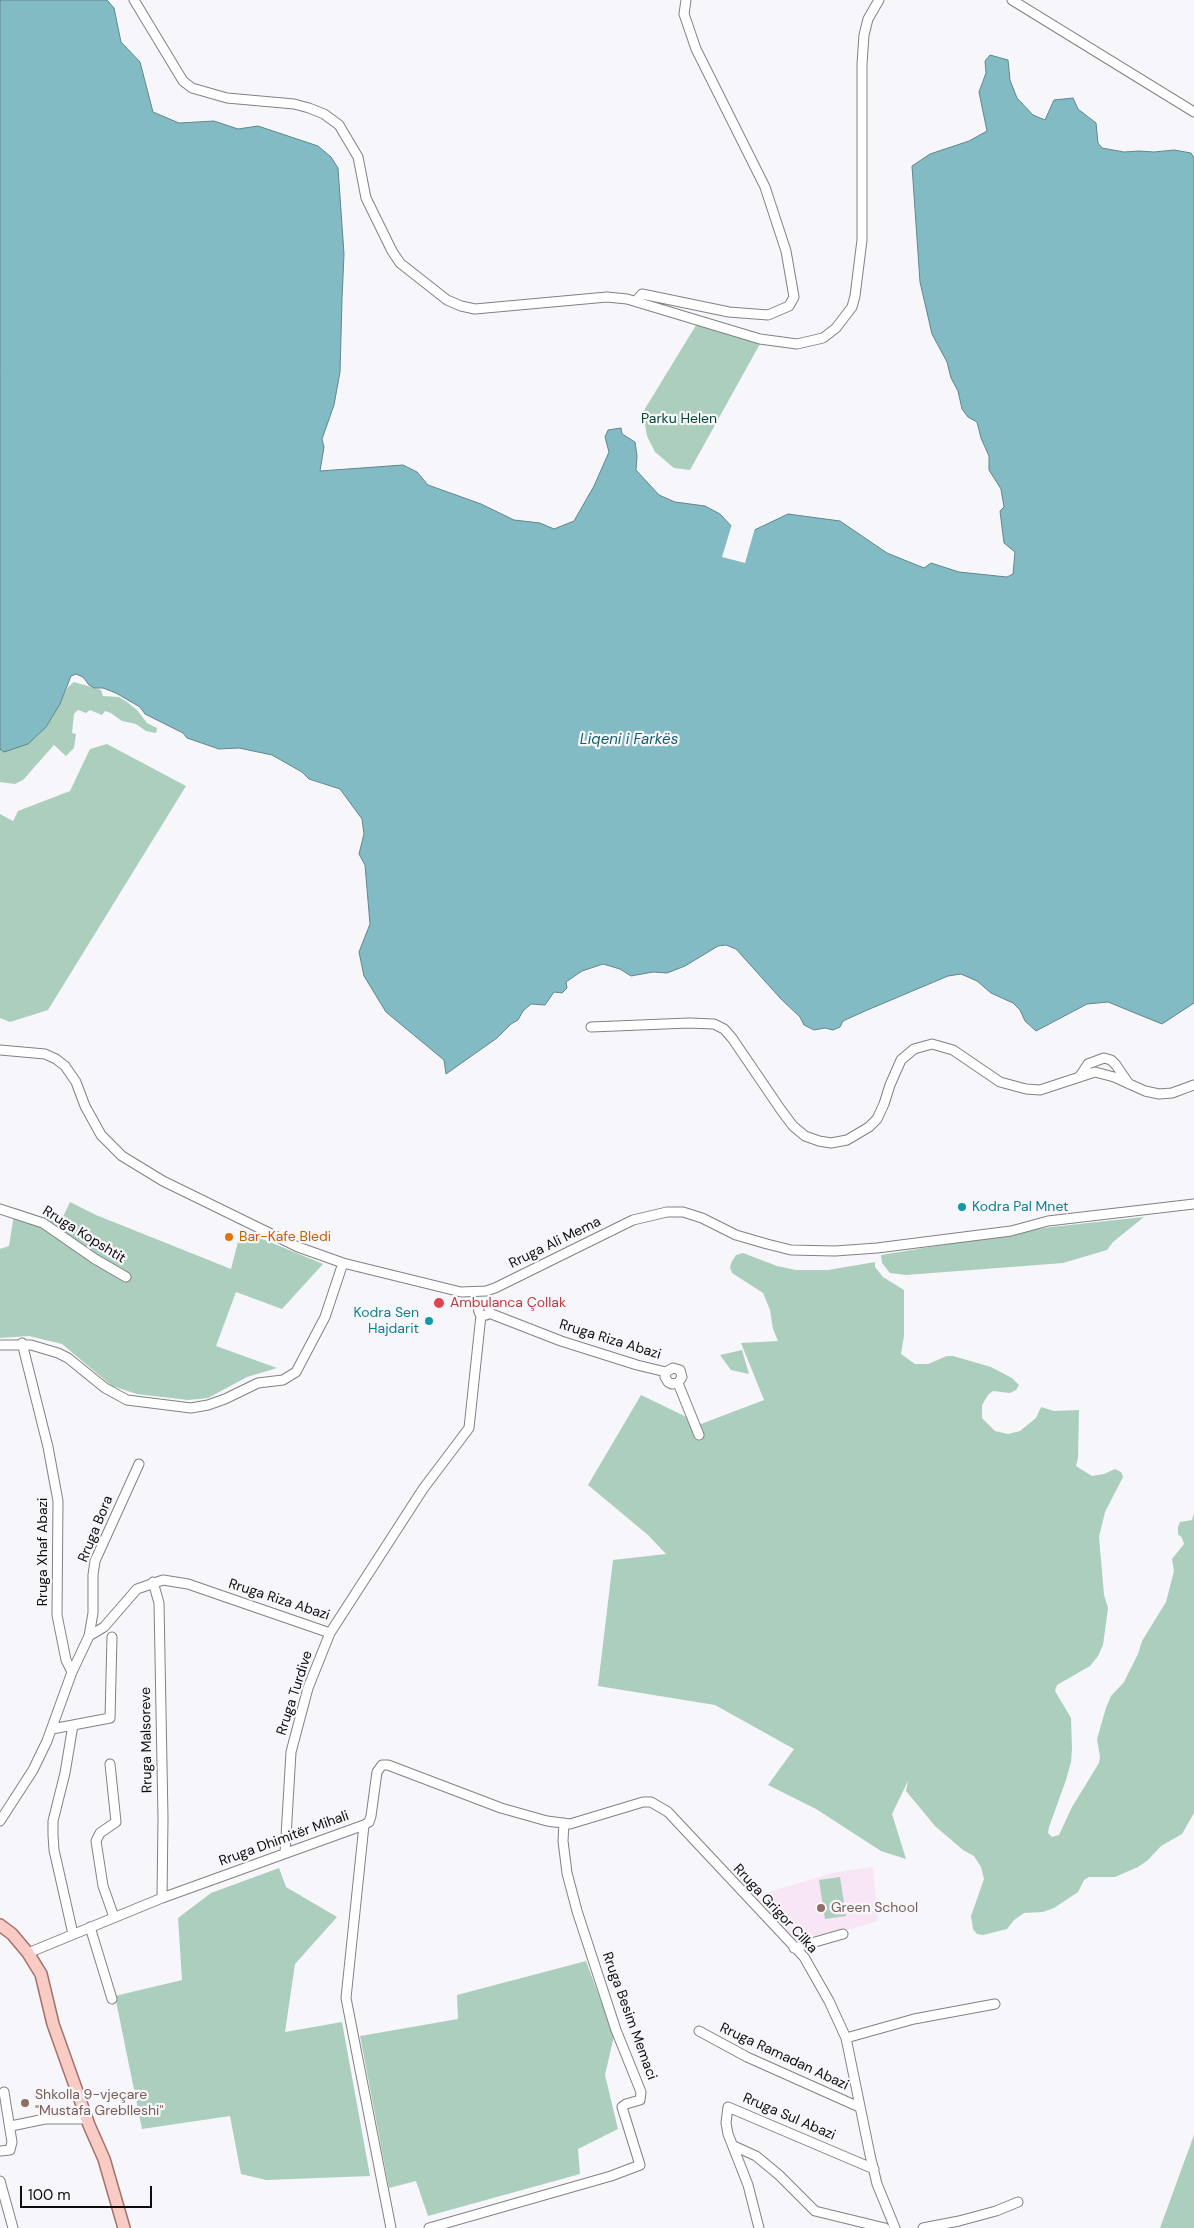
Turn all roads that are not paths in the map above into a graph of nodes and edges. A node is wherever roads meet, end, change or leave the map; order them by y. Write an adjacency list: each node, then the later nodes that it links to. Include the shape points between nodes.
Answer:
1 (134, 0): 6 (street, via 184,82 192,88 227,98 310,108 339,125 358,157 366,198 392,250 400,262 447,300 475,309 607,297)
2 (686, 0): 6 (street, via 684,14 696,48 765,187 786,251 794,297 790,306 768,315 729,312 642,294)
3 (879, 0): 6 (street, via 864,34 862,240 858,283 846,317 823,338 797,344 760,339)
4 (1012, 0): 5 (street)
5 (1194, 112)
6 (636, 301)
7 (591, 1027): 9 (street, via 714,1024 732,1038 793,1126 805,1136 832,1143 858,1135 877,1119 901,1060 922,1046 932,1044 953,1050 1000,1082 1014,1087 1040,1090)
8 (0, 1050): 14 (street, Rruga Ali Mema, via 45,1054 65,1066 101,1136 133,1164 264,1231)
9 (1080, 1076): 10 (street, via 1095,1072); 10 (street, via 1088,1064 1104,1058 1116,1065)
10 (1130, 1084): 11 (street, via 1159,1094 1172,1093)
11 (1194, 1084)
12 (1194, 1204): 16 (street, Rruga Ali Mema, via 1048,1221 992,1233 835,1251 791,1250 736,1235 683,1212 667,1212 633,1220 537,1269)
13 (0, 1209): 15 (street, Rruga Kopshtit, via 43,1223)
14 (343, 1263): 16 (street, Rruga Ali Mema, via 442,1289); 18 (street, via 325,1317 296,1372 283,1380 258,1383 208,1405 181,1408 127,1400 105,1388 58,1352)
15 (126, 1277)
16 (479, 1292): 17 (street, via 482,1305 488,1306)
17 (485, 1314): 20 (street, Rruga Riza Abazi, via 561,1341); 25 (street, Rruga Riza Abazi, via 469,1428 422,1489)
18 (22, 1344): 19 (street); 28 (street, Rruga Xhaf Abazi, via 58,1501 57,1615 66,1660)
19 (0, 1345)
20 (666, 1372): 21 (street, via 668,1382); 21 (street, via 672,1368 680,1370 682,1377)
21 (678, 1383): 22 (street)
22 (699, 1435)
23 (139, 1464): 26 (street, Rruga Bora, via 95,1561)
24 (153, 1582): 25 (street, Rruga Riza Abazi, via 170,1580 188,1584); 26 (street, Rruga Riza Abazi, via 137,1588 104,1627); 37 (street, Rruga Malsoreve, via 159,1603)
25 (330, 1633): 36 (street, Rruga Turdive, via 308,1688 291,1752)
26 (89, 1636): 28 (street, Rruga Riza Abazi)
27 (112, 1636): 29 (street, via 110,1718)
28 (72, 1672): 30 (street, Rruga Riza Abazi)
29 (73, 1725): 30 (street); 41 (street, via 53,1821 54,1850)
30 (52, 1729): 33 (street, Rruga Riza Abazi, via 33,1770)
31 (110, 1764): 38 (street, via 116,1822 104,1829 96,1841 103,1886)
32 (651, 1802): 34 (street, Rruga Dhimitër Mihali); 43 (street, Rruga Grigor Cilka, via 668,1812)
33 (0, 1821)
34 (564, 1824): 35 (street, Rruga Dhimitër Mihali, via 501,1808 385,1764 378,1769 371,1816); 61 (street, Rruga Besim Memaci, via 567,1873 577,1911 616,2030 641,2092 640,2100 622,2108 640,2165)
35 (364, 1825): 36 (street, Rruga Dhimitër Mihali); 60 (street, via 346,1998)
36 (285, 1853): 37 (street, Rruga Dhimitër Mihali)
37 (162, 1898): 38 (street, Rruga Dhimitër Mihali)
38 (114, 1917): 40 (street, Rruga Dhimitër Mihali)
39 (0, 1925): 44 (main road)
40 (90, 1927): 41 (street, Rruga Dhimitër Mihali); 45 (street)
41 (72, 1934): 44 (street, Rruga Dhimitër Mihali)
42 (843, 1934): 43 (street)
43 (794, 1948): 48 (street, Rruga Grigor Cilka, via 804,1957 829,2000)
44 (28, 1953): 51 (main road, via 42,1974 53,2024)
45 (112, 1999)
46 (995, 2004): 48 (street, via 914,2019)
47 (699, 2031): 50 (street, Rruga Ramadan Abazi, via 747,2057)
48 (846, 2038): 50 (street, Rruga Grigor Cilka)
49 (4, 2092): 52 (street)
50 (859, 2107): 55 (street, Rruga Grigor Cilka)
51 (87, 2119): 52 (street, via 45,2120); 59 (main road, via 107,2168)
52 (11, 2126): 54 (street, via 12,2147)
53 (734, 2146): 55 (street, Rruga Sul Abazi, via 726,2123 728,2107); 62 (street, Rruga Sul Abazi); 63 (street, via 756,2156 815,2211)
54 (0, 2151)
55 (874, 2169): 64 (street, Rruga Grigor Cilka)
56 (0, 2181): 58 (street)
57 (1018, 2202): 65 (street, via 996,2211)
58 (13, 2228)
59 (124, 2228)
60 (391, 2228)
61 (429, 2228)
62 (759, 2228)
63 (885, 2228)
64 (895, 2228)
65 (923, 2228)

